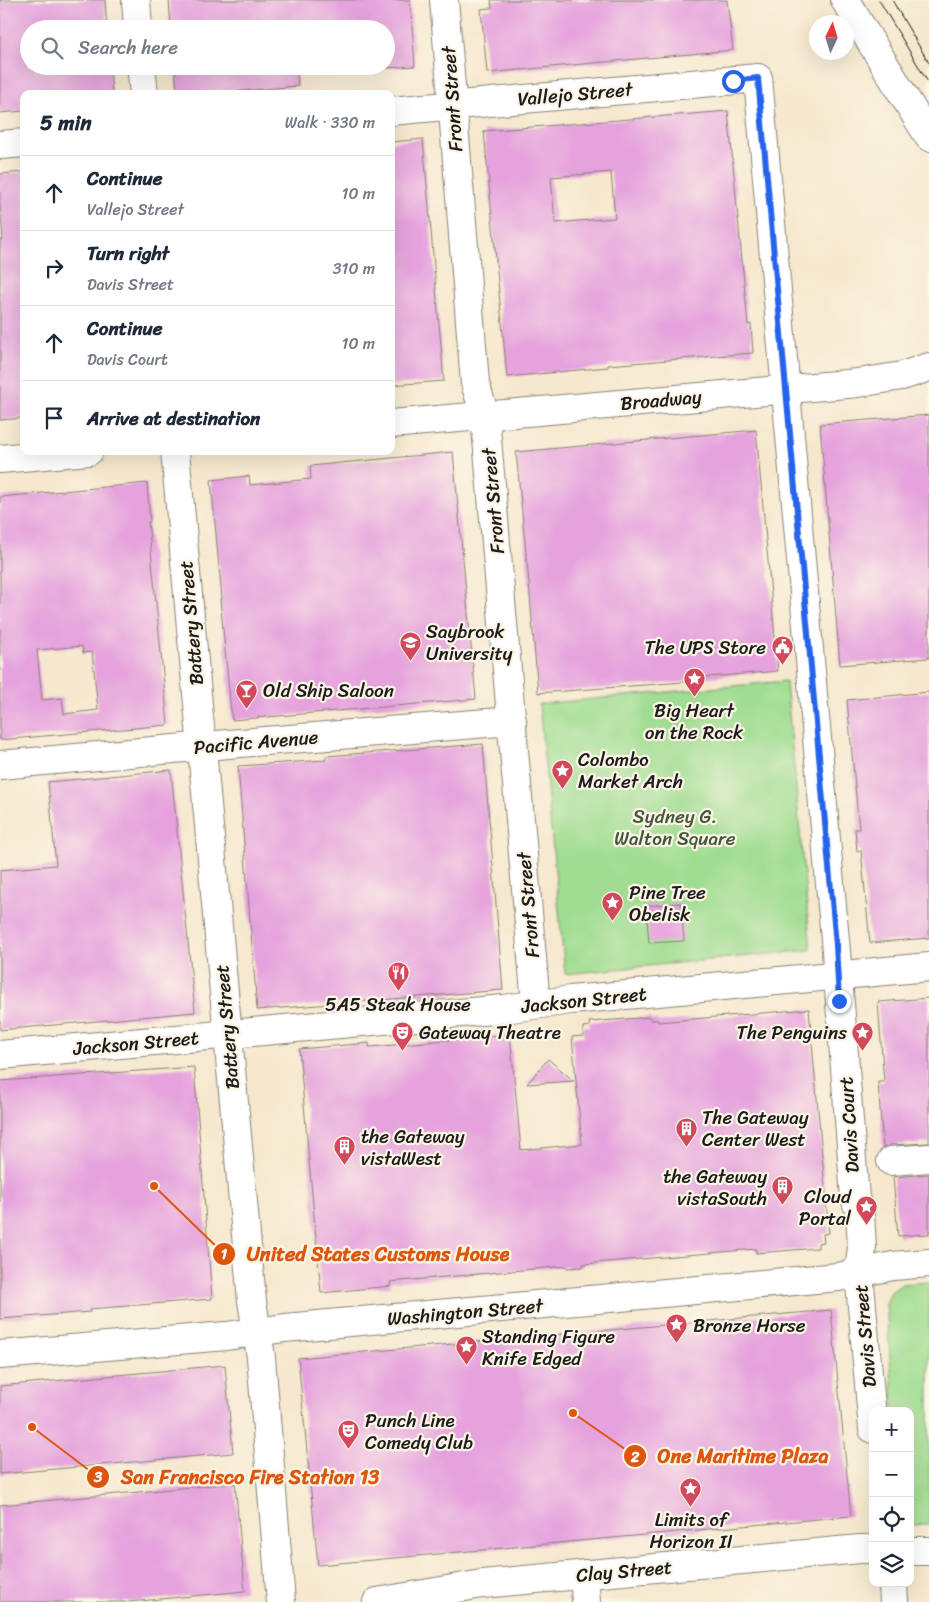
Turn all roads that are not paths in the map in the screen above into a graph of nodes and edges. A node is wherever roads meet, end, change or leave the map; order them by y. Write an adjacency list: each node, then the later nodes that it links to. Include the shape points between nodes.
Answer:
1 (136, 0): 4 (street)
2 (444, 0): 7 (street, Front Street)
3 (845, 0): 9 (street)
4 (137, 20)
5 (142, 75): 6 (street)
6 (144, 90)
7 (453, 105): 8 (street, Vallejo Street); 13 (street, Vallejo Street, via 758,78); 14 (street, Front Street, via 476,383)
8 (395, 111)
9 (929, 137)
10 (20, 143): 11 (street)
11 (0, 145)
12 (929, 367): 13 (street, Broadway, via 880,380)
13 (786, 389): 14 (street, Broadway); 23 (street)
14 (485, 416): 15 (street, Broadway); 19 (street, Front Street)
15 (395, 424)
16 (44, 455): 18 (street)
17 (175, 455): 20 (street, Battery Street)
18 (0, 459)
19 (512, 720): 20 (street, Pacific Avenue); 24 (street, Front Street)
20 (202, 746): 21 (street, Pacific Avenue); 25 (street, Battery Street)
21 (0, 765)
22 (929, 967): 23 (street, Jackson Street)
23 (837, 976): 24 (street, Jackson Street); 30 (street, Davis Court, via 855,1198 860,1213 862,1247)
24 (536, 1004): 25 (street, Jackson Street)
25 (228, 1035): 26 (street, Jackson Street); 31 (street, Battery Street)
26 (0, 1055)
27 (929, 1158): 28 (street)
28 (891, 1161)
29 (929, 1263): 30 (street, Washington Street)
30 (859, 1273): 31 (street, Washington Street); 33 (street, Davis Street)
31 (257, 1332): 32 (street, Washington Street); 39 (street, Battery Street)
32 (0, 1355)
33 (871, 1407)
34 (869, 1549): 37 (street, Clay Street)
35 (914, 1551): 36 (street)
36 (929, 1551)
37 (584, 1574): 40 (street, Clay Street, via 482,1584); 41 (street)
38 (893, 1587): 42 (street)
39 (281, 1602)
40 (377, 1602)
41 (586, 1602)
42 (894, 1602)

